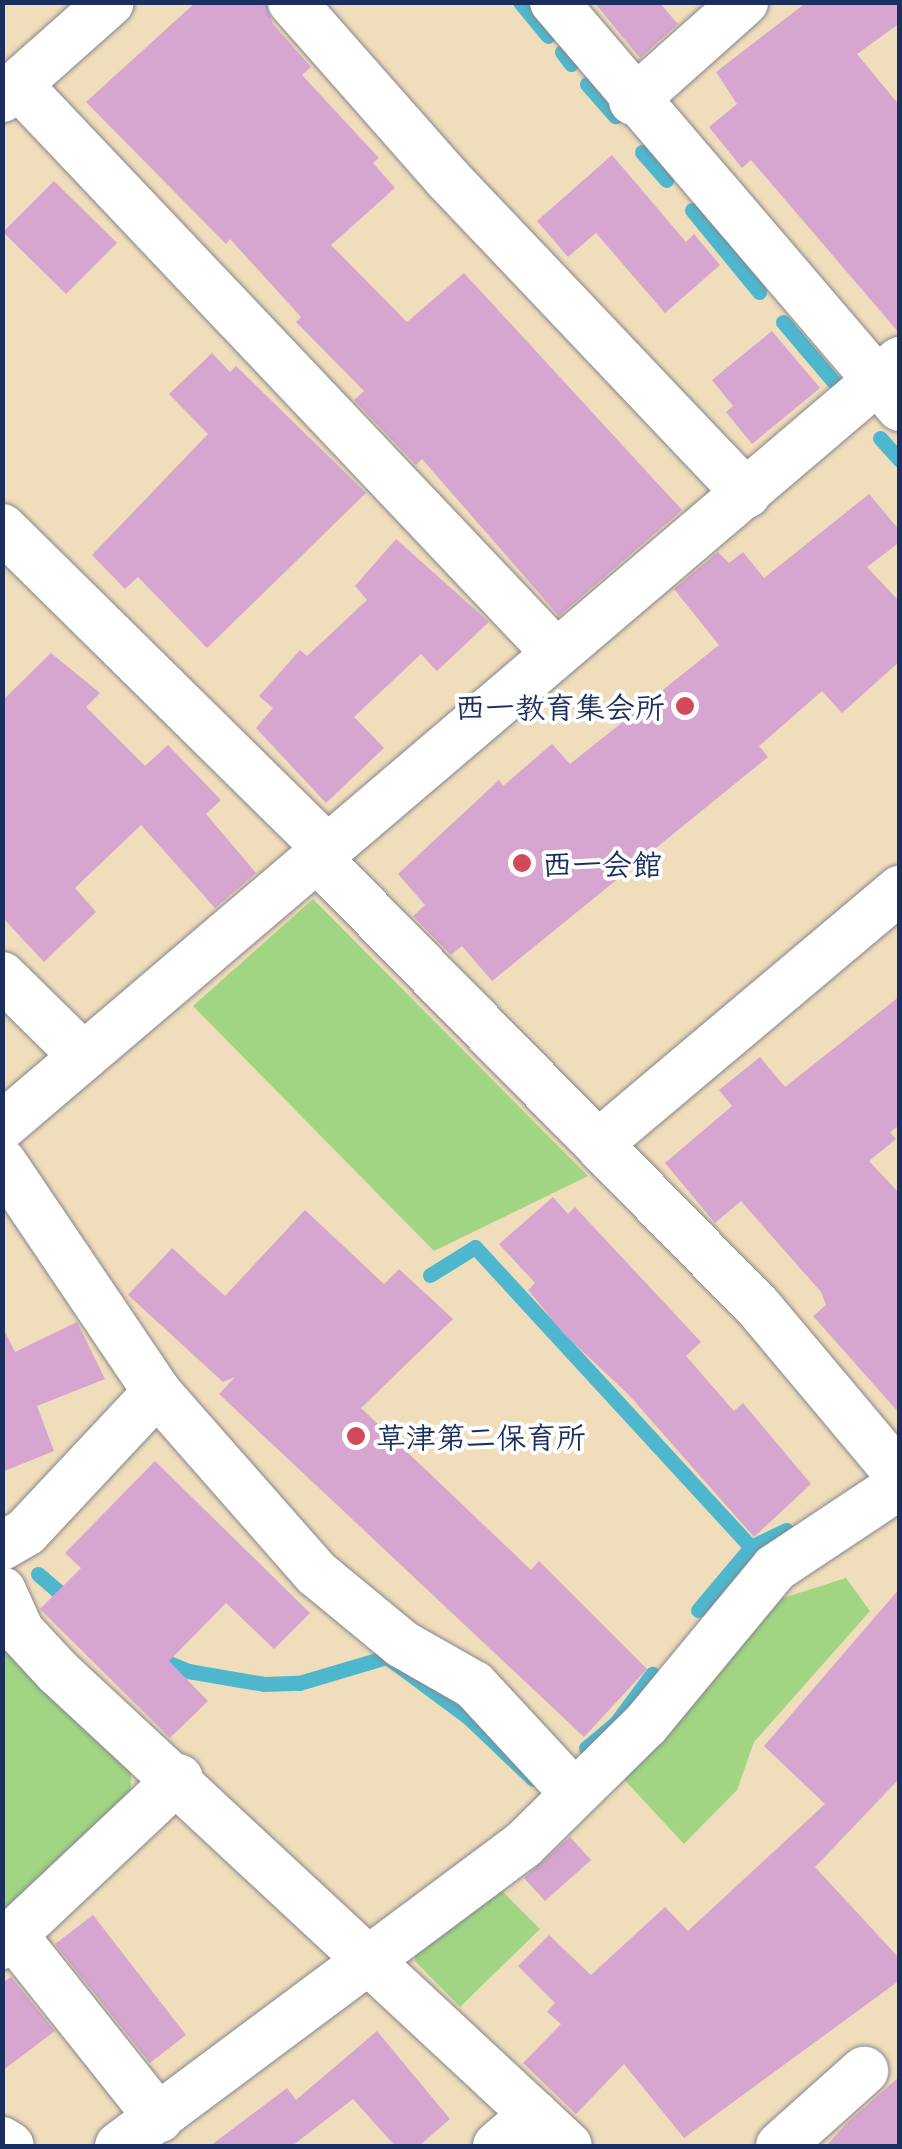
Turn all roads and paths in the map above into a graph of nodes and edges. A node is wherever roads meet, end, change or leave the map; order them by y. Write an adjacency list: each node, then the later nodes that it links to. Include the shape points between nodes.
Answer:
1 (292, 2): 8 (street, via 448,179)
2 (554, 2): 6 (street)
3 (744, 2): 6 (street)
4 (93, 7): 5 (street)
5 (10, 92): 10 (street)
6 (633, 101): 7 (street)
7 (892, 384): 8 (street)
8 (746, 494): 10 (street)
9 (2, 528): 11 (street)
10 (555, 652): 11 (street)
11 (321, 852): 14 (street); 16 (street)
12 (900, 890): 16 (street)
13 (2, 976): 14 (street)
14 (82, 1056): 15 (street)
15 (2, 1126)
16 (598, 1144): 19 (street, via 760,1309)
17 (2, 1162): 18 (street)
18 (157, 1392): 20 (street, via 26,1532); 23 (street, via 316,1572 402,1644 474,1686)
19 (897, 1465): 23 (street, via 774,1568 646,1724)
20 (2, 1546)
21 (2, 1591): 22 (street, via 20,1631 58,1672)
22 (179, 1778): 24 (street); 25 (street)
23 (572, 1792): 25 (street, via 523,1845)
24 (8, 1940): 28 (street)
25 (370, 1956): 27 (street); 28 (street)
26 (864, 2071): 34 (street)
27 (534, 2114): 32 (street); 33 (street)
28 (159, 2118): 31 (street)
29 (2, 2141): 30 (street)
30 (10, 2146)
31 (119, 2146)
32 (497, 2146)
33 (568, 2146)
34 (780, 2146)

